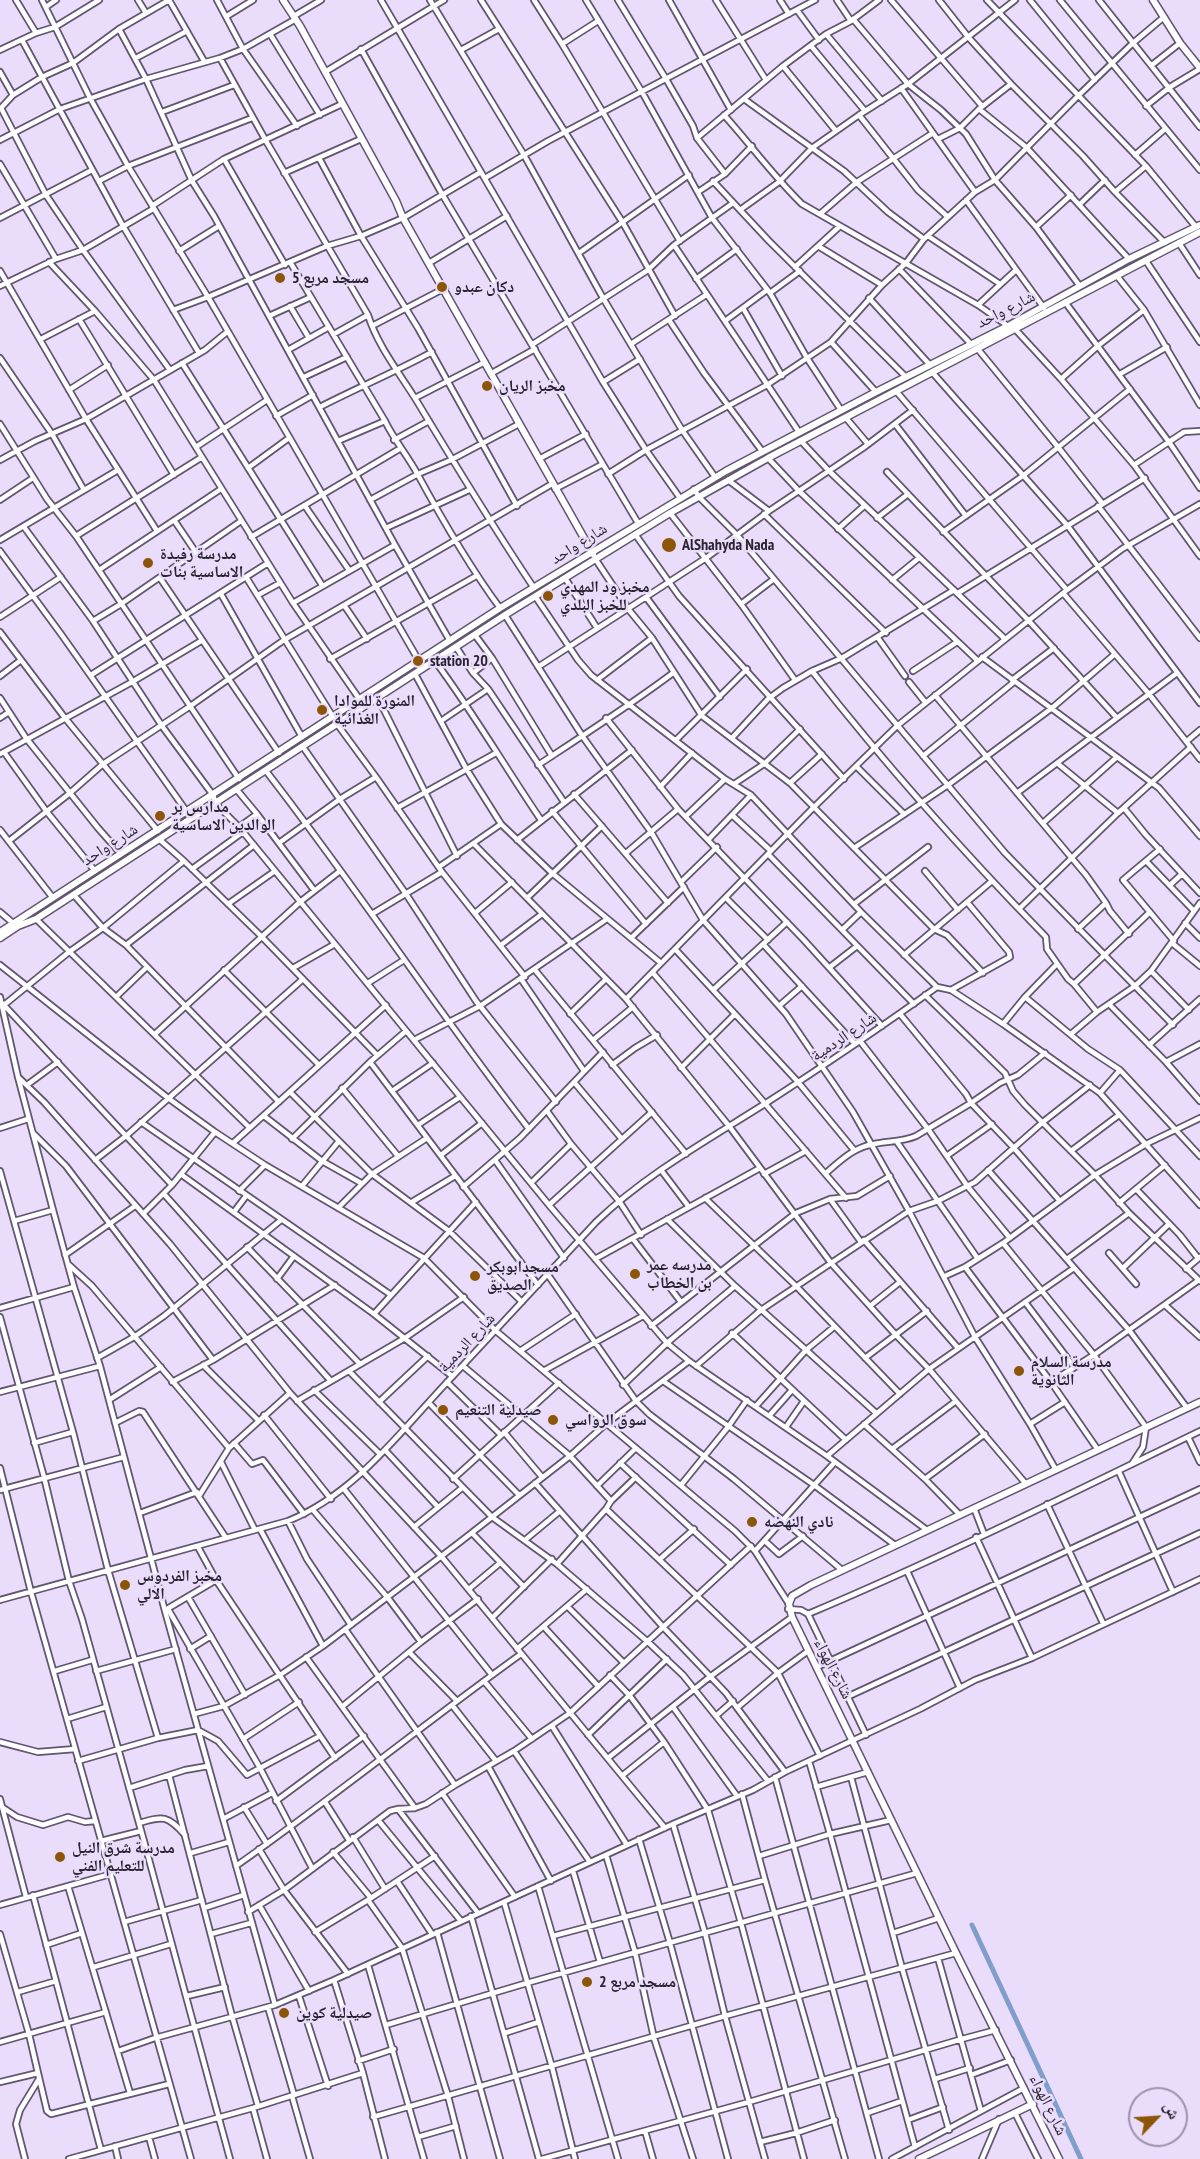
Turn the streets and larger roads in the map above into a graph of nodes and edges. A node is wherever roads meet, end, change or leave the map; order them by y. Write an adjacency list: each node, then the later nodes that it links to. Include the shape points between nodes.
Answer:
1 (16, 0): 46 (street)
2 (42, 0): 31 (street)
3 (56, 0): 31 (street)
4 (99, 0): 41 (street)
5 (138, 0): 33 (street)
6 (217, 0): 36 (street)
7 (253, 0): 36 (street)
8 (283, 0): 37 (street)
9 (321, 0): 37 (street)
10 (381, 0): 42 (street)
11 (444, 0): 30 (street)
12 (481, 0): 44 (street)
13 (534, 0): 55 (street)
14 (586, 0): 40 (street)
15 (618, 0): 75 (street)
16 (669, 0): 64 (street)
17 (716, 0): 52 (street)
18 (780, 0): 35 (street)
19 (815, 0): 32 (street)
20 (837, 0): 39 (street)
21 (879, 0): 39 (street)
22 (891, 0): 63 (street)
23 (939, 0): 49 (street)
24 (987, 0): 34 (street)
25 (1015, 0): 34 (street)
26 (1030, 0): 77 (street)
27 (1060, 0): 67 (street)
28 (1100, 0): 53 (street)
29 (1153, 0): 38 (street)
30 (432, 3): 42 (street); 60 (street)
31 (46, 7): 41 (street)
32 (796, 10): 35 (street); 51 (street)
33 (146, 13): 43 (street); 45 (street, via 169,0)
34 (999, 13): 49 (street); 85 (street)
35 (789, 14): 52 (street)
36 (226, 16): 57 (street)
37 (295, 17): 47 (street); 72 (street)
38 (1164, 17): 53 (street); 54 (street)
39 (852, 20): 48 (street); 78 (street)
40 (598, 21): 55 (street); 83 (street)
41 (55, 27): 46 (street); 66 (street)
42 (396, 27): 58 (street); 130 (street)
43 (119, 29): 61 (street); 66 (street)
44 (499, 29): 60 (street); 108 (street)
45 (187, 31): 61 (street); 65 (street)
46 (36, 33): 50 (street)
47 (270, 34): 57 (street); 100 (street)
48 (826, 34): 51 (street); 88 (street)
49 (969, 38): 63 (street); 79 (street)
50 (22, 40): 59 (street); 73 (street)
51 (819, 40): 56 (street)
52 (740, 41): 64 (street); 76 (street)
53 (1133, 43): 67 (street); 68 (street)
54 (1180, 43): 68 (street); 70 (street)
55 (562, 44): 97 (street)
56 (811, 46): 69 (street); 95 (street)
57 (243, 49): 62 (street); 103 (street)
58 (361, 49): 72 (street); 145 (street)
59 (0, 50)
60 (461, 50): 120 (street)
61 (136, 58): 74 (street)
62 (220, 58): 65 (street); 80 (street)
63 (941, 59): 78 (street); 91 (street)
64 (704, 60): 75 (street); 94 (street)
65 (204, 61): 74 (street)
66 (73, 63): 73 (street); 86 (street)
67 (1112, 64): 77 (street); 90 (street)
68 (1152, 65): 81 (street)
69 (783, 66): 76 (street); 107 (street)
70 (1200, 68): 81 (street)
71 (0, 72): 84 (street)
72 (325, 72): 89 (street)
73 (42, 77): 84 (street); 93 (street)
74 (146, 79): 86 (street); 96 (street)
75 (666, 79): 83 (street); 111 (street)
76 (766, 80): 87 (street)
77 (1095, 80): 85 (street)
78 (908, 84): 82 (street); 105 (street)
79 (1011, 84): 91 (street); 102 (street)
80 (234, 85): 96 (street); 101 (street)
81 (1170, 87): 90 (street); 104 (street)
82 (901, 88): 88 (street); 110 (street)
83 (642, 92): 97 (street); 133 (street)
84 (13, 95): 92 (street)
85 (1079, 95): 102 (street); 121 (street)
86 (90, 98): 93 (street); 126 (street)
87 (744, 99): 94 (street); 119 (street)
88 (882, 101): 95 (street)
89 (342, 104): 100 (street); 112 (street)
90 (1146, 106): 106 (street)
91 (980, 108): 105 (street); 118 (street)
92 (0, 109): 109 (street)
93 (60, 109): 109 (street); 128 (street)
94 (731, 110): 98 (street)
95 (865, 111): 99 (street)
96 (162, 112): 117 (street)
97 (603, 112): 108 (street); 148 (street)
98 (724, 115): 111 (street); 116 (street)
99 (859, 115): 107 (street); 123 (street)
100 (320, 116): 103 (street)
101 (252, 118): 115 (street); 117 (street)
102 (1052, 124): 118 (street); 136 (street)
103 (297, 126): 115 (street)
104 (1200, 127)
105 (960, 128): 113 (street); 135 (street)
106 (1165, 129): 121 (street); 129 (street)
107 (836, 131): 119 (street)
108 (564, 132): 120 (street); 161 (street)
109 (14, 133): 114 (street); 146 (street)
110 (933, 133): 113 (street); 123 (street)
111 (697, 138): 132 (street)
112 (361, 139): 122 (street); 158 (street)
113 (938, 139): 143 (street)
114 (0, 140)
115 (266, 141): 124 (street); 131 (street)
116 (752, 146): 132 (street); 140 (street)
117 (177, 147): 126 (street); 138 (street)
118 (1026, 147): 135 (street); 147 (street)
119 (812, 148): 140 (street); 141 (street)
120 (524, 155): 134 (street); 179 (street)
121 (1135, 155): 127 (street)
122 (319, 158): 131 (street); 167 (street)
123 (894, 158): 141 (street); 157 (street, via 918,190)
124 (225, 159): 138 (street); 184 (street)
125 (0, 166): 152 (street)
126 (129, 166): 137 (street); 153 (street)
127 (1146, 166): 144 (street); 166 (street)
128 (92, 170): 137 (street); 146 (street)
129 (1200, 170)
130 (481, 172): 134 (street); 145 (street)
131 (284, 173): 174 (street)
132 (725, 174): 139 (street)
133 (689, 175): 142 (street); 148 (street)
134 (484, 178): 156 (street)
135 (995, 180): 143 (street); 165 (street)
136 (1105, 180): 144 (street); 151 (street)
137 (99, 181): 162 (street)
138 (192, 181): 153 (street); 163 (street)
139 (713, 181): 142 (street); 150 (street)
140 (779, 182): 154 (street); 155 (street, via 802,204)
141 (857, 182): 155 (street); 168 (street, via 888,212)
142 (698, 192): 159 (street)
143 (975, 192): 149 (street)
144 (1114, 192): 171 (street)
145 (442, 194): 158 (street); 169 (street)
146 (46, 195): 152 (street); 177 (street)
147 (1071, 195): 151 (street); 165 (street)
148 (656, 199): 161 (street); 170 (street)
149 (966, 200): 157 (street); 190 (street)
150 (733, 203): 154 (street); 159 (street)
151 (1080, 204): 181 (street)
152 (24, 207): 160 (street); 180 (street)
153 (153, 207): 162 (street); 178 (street)
154 (740, 210): 187 (street)
155 (820, 214): 164 (street)
156 (507, 216): 169 (street); 224 (street)
157 (948, 217): 168 (street)
158 (403, 218): 167 (street); 185 (street)
159 (712, 218): 170 (street); 176 (street)
160 (0, 219)
161 (623, 223): 179 (street); 189 (street)
162 (123, 226): 177 (street); 214 (street)
163 (219, 226): 178 (street); 195 (street)
164 (840, 226): 175 (street); 186 (street)
165 (1036, 227): 199 (street)
166 (1199, 228): 171 (street, شارع واحد); 172 (street, شارع واحد)
167 (361, 236): 174 (street); 211 (street)
168 (926, 237): 186 (street); 197 (street)
169 (469, 239): 185 (street); 237 (street)
170 (680, 241): 173 (street)
171 (1164, 243): 181 (street, شارع واحد)
172 (1179, 243): 182 (street, شارع واحد); 192 (street)
173 (674, 245): 189 (street); 194 (street)
174 (327, 246): 184 (street); 217 (street)
175 (818, 246): 187 (street); 198 (street)
176 (737, 249): 194 (street); 202 (street)
177 (83, 250): 180 (street); 250 (street)
178 (179, 251): 204 (street)
179 (579, 253): 206 (street)
180 (56, 259): 183 (street)
181 (1129, 259): 199 (street, شارع واحد)
182 (1146, 261): 193 (street, شارع واحد); 232 (street)
183 (49, 262): 196 (street); 216 (street)
184 (287, 263): 195 (street); 205 (street)
185 (429, 263): 201 (street)
186 (906, 263): 188 (street); 209 (street)
187 (797, 269): 202 (street); 223 (street)
188 (899, 269): 198 (street); 236 (street)
189 (648, 270): 206 (street); 219 (street)
190 (1016, 270): 197 (street); 213 (street)
191 (0, 271): 196 (street)
192 (1200, 275)
193 (1117, 276): 208 (street, شارع واحد); 215 (street)
194 (696, 279): 203 (street)
195 (250, 280): 204 (street); 218 (street)
196 (7, 282): 200 (street); 231 (street)
197 (1000, 284): 209 (street)
198 (882, 285): 207 (street)
199 (1079, 285): 213 (street, شارع واحد)
200 (0, 286)
201 (445, 288): 211 (street); 246 (street)
202 (769, 291): 212 (street); 244 (street)
203 (706, 295): 219 (street); 222 (street)
204 (208, 297): 214 (street); 228 (street)
205 (311, 297): 210 (street); 226 (street)
206 (603, 298): 224 (street); 234 (street)
207 (869, 298): 223 (street); 249 (street)
208 (1065, 302): 213 (street, شارع واحد); 235 (street)
209 (978, 305): 227 (street)
210 (290, 306): 218 (street); 230 (street)
211 (406, 308): 225 (street); 240 (street)
212 (743, 308): 222 (street); 255 (street)
213 (1045, 309): 227 (street, شارع واحد)
214 (173, 310): 241 (street)
215 (1144, 310): 235 (street); 238 (street)
216 (95, 311): 220 (street); 258 (street)
217 (368, 315): 225 (street); 229 (street)
218 (268, 316): 239 (street)
219 (675, 316): 221 (street)
220 (79, 319): 231 (street); 248 (street)
221 (669, 320): 234 (street); 273 (street)
222 (725, 321): 262 (street)
223 (849, 321): 233 (street); 256 (street)
224 (568, 323): 237 (street); 260 (street)
225 (372, 326): 251 (street)
226 (329, 327): 229 (street); 230 (street)
227 (1011, 327): 236 (street, شارع واحد); 257 (street)
228 (227, 332): 241 (street); 271 (street)
229 (334, 334): 242 (street)
230 (309, 338): 239 (street)
231 (41, 339): 264 (street)
232 (1199, 339)
233 (831, 342): 244 (street); 266 (street)
234 (631, 344): 245 (street)
235 (1099, 345): 253 (street); 257 (street)
236 (974, 346): 249 (street, شارع واحد); 301 (street)
237 (534, 347): 252 (street); 292 (street)
238 (1167, 347): 253 (street); 272 (street)
239 (288, 350): 254 (street)
240 (432, 352): 251 (street); 259 (street)
241 (199, 353): 247 (street)
242 (347, 357): 254 (street); 261 (street)
243 (0, 358): 291 (street)
244 (807, 358): 255 (street); 276 (street)
245 (640, 359): 260 (street); 288 (street)
246 (485, 362): 252 (street); 259 (street)
247 (182, 363): 250 (street); 287 (street)
248 (108, 365): 264 (street); 268 (street)
249 (931, 368): 256 (street, شارع واحد); 265 (street, شارع واحد); 320 (street)
250 (171, 370): 258 (street)
251 (397, 371): 261 (street); 269 (street)
252 (492, 373): 285 (street)
253 (1120, 374): 263 (street)
254 (304, 376): 267 (street)
255 (782, 376): 262 (street)
256 (906, 377): 266 (street, شارع واحد)
257 (1061, 379): 279 (street)
258 (154, 380): 268 (street); 300 (street)
259 (448, 382): 269 (street); 298 (street)
260 (603, 382): 304 (street)
261 (363, 385): 274 (street); 282 (street)
262 (767, 385): 273 (street); 290 (street)
263 (1130, 389): 279 (street); 297 (street)
264 (69, 390): 281 (street)
265 (896, 391): 275 (street, شارع واحد); 277 (street)
266 (876, 392): 270 (street, شارع واحد)
267 (313, 395): 274 (street); 278 (street)
268 (127, 396): 281 (street); 321 (street)
269 (415, 398): 283 (street)
270 (861, 399): 275 (street); 276 (street, شارع واحد)
271 (267, 400): 278 (street); 287 (street)
272 (1200, 405)
273 (727, 406): 288 (street); 305 (street)
274 (320, 407): 295 (street)
275 (864, 408): 280 (street, شارع واحد)
276 (842, 410): 290 (street, شارع واحد)
277 (913, 410): 286 (street); 340 (street)
278 (276, 416): 293 (street)
279 (1094, 417): 301 (street); 312 (street)
280 (846, 418): 296 (street, شارع واحد); 299 (street)
281 (86, 419): 291 (street); 314 (street)
282 (385, 421): 294 (street); 295 (street)
283 (429, 421): 294 (street); 310 (street)
284 (0, 424): 303 (street)
285 (519, 424): 298 (street); 308 (street)
286 (896, 424): 299 (street); 350 (street)
287 (224, 428): 300 (street); 313 (street)
288 (682, 430): 304 (street); 322 (street)
289 (1200, 431): 297 (street, via 1184,432)
290 (799, 432): 305 (street, شارع واحد)
291 (51, 434): 303 (street); 330 (street)
292 (586, 434): 308 (street); 311 (street)
293 (289, 438): 313 (street); 334 (street)
294 (394, 440): 302 (street)
295 (338, 441): 317 (street)
296 (801, 441): 307 (street, شارع واحد); 315 (street)
297 (1169, 442): 312 (street); 327 (street)
298 (481, 443): 310 (street); 344 (street)
299 (868, 444): 315 (street)
300 (196, 447): 306 (street)
301 (1058, 447): 320 (street); 342 (street)
302 (401, 448): 317 (street); 318 (street)
303 (17, 450): 309 (street); 323 (street)
304 (646, 450): 319 (street); 337 (street)
305 (762, 451): 322 (street, شارع واحد)
306 (202, 457): 321 (street); 328 (street)
307 (768, 458): 325 (street, شارع واحد); 332 (street)
308 (539, 459): 326 (street)
309 (0, 460)
310 (452, 460): 318 (street); 331 (street)
311 (603, 464): 319 (street); 326 (street)
312 (1134, 465): 324 (street)
313 (248, 468): 354 (street)
314 (118, 470): 330 (street); 336 (street)
315 (829, 471): 332 (street); 345 (street)
316 (887, 472): 333 (street)
317 (356, 474): 334 (street); 339 (street)
318 (417, 474): 339 (street); 346 (street)
319 (608, 474): 357 (street)
320 (1024, 475): 340 (street); 358 (street)
321 (174, 476): 336 (street)
322 (715, 477): 329 (street, شارع واحد)
323 (33, 478): 338 (street); 347 (street)
324 (1145, 478): 342 (street); 352 (street)
325 (728, 480): 335 (street, شارع واحد); 349 (street)
326 (554, 486): 344 (street); 374 (street)
327 (1200, 488)
328 (221, 489): 353 (street); 355 (street)
329 (694, 489): 335 (street); 337 (street, شارع واحد)
330 (84, 490): 347 (street)
331 (469, 490): 346 (street); 356 (street)
332 (799, 491): 349 (street); 361 (street)
333 (908, 494): 351 (street); 363 (street)
334 (323, 495): 343 (street); 381 (street)
335 (699, 497): 348 (street, شارع واحد); 365 (street)
336 (135, 498): 362 (street); 366 (street)
337 (680, 498): 357 (street, شارع واحد)
338 (0, 500)
339 (370, 500): 360 (street)
340 (989, 501): 350 (street); 372 (street)
341 (1200, 504): 352 (street)
342 (1100, 505): 358 (street); 371 (street)
343 (305, 506): 354 (street); 385 (street)
344 (517, 506): 356 (street)
345 (864, 506): 351 (street); 361 (street)
346 (434, 507): 360 (street); 369 (street)
347 (54, 509): 359 (street); 366 (street)
348 (670, 513): 364 (street, شارع واحد); 377 (street)
349 (766, 513): 365 (street); 423 (street)
350 (966, 516): 363 (street)
351 (877, 518): 378 (street)
352 (1173, 518): 371 (street); 376 (street)
353 (174, 520): 362 (street); 375 (street)
354 (281, 520): 367 (street); 396 (street)
355 (241, 521): 367 (street); 375 (street)
356 (489, 521): 369 (street); 398 (street)
357 (638, 523): 374 (street, شارع واحد)
358 (1067, 525): 372 (street); 382 (street)
359 (24, 526): 368 (street); 389 (street)
360 (386, 528): 370 (street)
361 (838, 529): 393 (street)
362 (157, 531): 384 (street)
363 (943, 532): 387 (street)
364 (636, 534): 379 (street, شارع واحد); 394 (street)
365 (737, 535): 377 (street); 392 (street)
366 (76, 536): 384 (street)
367 (251, 537): 380 (street)
368 (0, 540)
369 (455, 542): 383 (street); 386 (street)
370 (395, 545): 381 (street); 383 (street)
371 (1127, 545): 382 (street); 427 (street)
372 (1030, 548): 387 (street); 400 (street)
373 (0, 551): 402 (street)
374 (592, 551): 379 (street); 398 (street, شارع واحد)
375 (196, 554): 390 (street)
376 (1200, 556)
377 (706, 558): 394 (street); 409 (street)
378 (919, 558): 393 (street); 399 (street)
379 (596, 560): 391 (street, شارع واحد); 412 (street)
380 (268, 563): 388 (street); 395 (street)
381 (362, 563): 385 (street); 397 (street)
382 (1098, 565): 400 (street); 455 (street)
383 (408, 568): 397 (street); 407 (street)
384 (99, 570): 408 (street)
385 (349, 570): 396 (street)
386 (476, 576): 407 (street); 411 (street)
387 (985, 576): 399 (street); 418 (street)
388 (246, 577): 401 (street); 403 (street)
389 (61, 578): 402 (street); 417 (street)
390 (160, 578): 408 (street); 416 (street)
391 (565, 578): 404 (street, شارع واحد); 421 (street)
392 (774, 579): 409 (street); 441 (street)
393 (892, 580): 413 (street)
394 (667, 582): 405 (street); 450 (street)
395 (280, 583): 403 (street); 406 (street)
396 (322, 585): 406 (street)
397 (376, 586): 410 (street); 419 (street)
398 (534, 588): 411 (street, شارع واحد)
399 (956, 592): 413 (street); 429 (street)
400 (1065, 592): 418 (street); 438 (street)
401 (221, 594): 416 (street); 444 (street)
402 (33, 595): 415 (street); 458 (street)
403 (258, 595): 430 (street)
404 (535, 596): 414 (street, شارع واحد); 435 (street)
405 (646, 597): 412 (street); 472 (street)
406 (293, 603): 420 (street)
407 (428, 603): 419 (street); 433 (street)
408 (122, 604): 417 (street); 431 (street)
409 (741, 604): 462 (street)
410 (344, 605): 420 (street); 428 (street)
411 (500, 608): 433 (street, شارع واحد)
412 (629, 610): 421 (street); 425 (street)
413 (923, 610): 423 (street); 434 (street)
414 (505, 615): 424 (street, شارع واحد); 449 (street)
415 (0, 617)
416 (185, 617): 431 (street); 432 (street)
417 (93, 621): 443 (street)
418 (1028, 621): 429 (street); 437 (street)
419 (396, 622): 428 (street); 446 (street)
420 (308, 626): 430 (street); 439 (street)
421 (597, 628): 435 (street)
422 (0, 632): 445 (street)
423 (886, 633): 426 (street)
424 (475, 635): 436 (street, شارع واحد); 440 (street)
425 (652, 638): 454 (street); 461 (street)
426 (878, 638): 441 (street); 459 (street)
427 (1200, 638)
428 (367, 639): 439 (street)
429 (1005, 639): 442 (street)
430 (284, 640): 444 (street); 484 (street)
431 (146, 641): 443 (street); 448 (street)
432 (201, 641): 448 (street); 460 (street)
433 (450, 641): 446 (street, شارع واحد)
434 (957, 642): 442 (street); 452 (street)
435 (570, 646): 449 (street); 461 (street)
436 (456, 647): 447 (street, شارع واحد); 453 (street)
437 (1054, 648): 464 (street); 465 (street)
438 (1116, 654): 465 (street); 468 (street)
439 (330, 658): 475 (street)
440 (492, 658): 453 (street); 513 (street)
441 (842, 658): 451 (street); 492 (street)
442 (980, 658): 464 (street); 469 (street)
443 (118, 659): 458 (street); 463 (street)
444 (257, 659): 460 (street); 496 (street)
445 (21, 660): 457 (street); 486 (street)
446 (419, 661): 475 (street, شارع واحد)
447 (435, 661): 456 (street, شارع واحد); 478 (street)
448 (161, 665): 463 (street); 480 (street)
449 (538, 667): 497 (street)
450 (747, 669): 471 (street); 472 (street)
451 (812, 671): 462 (street); 506 (street)
452 (913, 671)
453 (473, 673): 467 (street)
454 (673, 673): 479 (street); 483 (street)
455 (1177, 673): 468 (street); 477 (street)
456 (415, 674): 474 (street, شارع واحد); 489 (street)
457 (0, 675)
458 (91, 675): 470 (street)
459 (905, 676)
460 (228, 680): 480 (street); 509 (street)
461 (597, 680): 479 (street)
462 (795, 680): 471 (street)
463 (132, 681): 470 (street); 491 (street)
464 (1013, 681): 481 (street); 493 (street)
465 (1084, 681): 481 (street); 488 (street)
466 (909, 682): 476 (street)
467 (488, 690): 478 (street); 521 (street)
468 (1149, 694): 488 (street); 502 (street)
469 (935, 695): 476 (street); 493 (street)
470 (105, 696): 486 (street); 503 (street)
471 (771, 696): 494 (street); 500 (street)
472 (720, 697): 483 (street)
473 (0, 698): 482 (street)
474 (378, 698): 490 (street, شارع واحد); 537 (street)
475 (360, 700): 484 (street, شارع واحد)
476 (925, 702): 492 (street)
477 (1200, 703)
478 (466, 704): 489 (street); 510 (street)
479 (631, 705): 487 (street); 501 (street)
480 (189, 707): 491 (street); 529 (street)
481 (1052, 708): 498 (street); 515 (street)
482 (9, 712): 485 (street); 499 (street)
483 (702, 716): 500 (street); 501 (street)
484 (333, 717): 496 (street, شارع واحد)
485 (0, 718)
486 (65, 718): 499 (street); 519 (street)
487 (606, 718): 497 (street); 507 (street)
488 (1117, 718): 498 (street)
489 (441, 721): 524 (street)
490 (337, 724): 504 (street, شارع واحد); 526 (street)
491 (162, 726): 503 (street); 541 (street)
492 (897, 726): 506 (street); 514 (street)
493 (962, 726): 514 (street); 515 (street)
494 (800, 729): 512 (street); 520 (street)
495 (1200, 730): 502 (street)
496 (302, 737): 509 (street, شارع واحد)
497 (583, 737): 513 (street); 523 (street)
498 (1092, 737): 516 (street); 518 (street)
499 (26, 738): 508 (street); 538 (street)
500 (732, 738): 520 (street)
501 (676, 740): 511 (street)
502 (1187, 741): 505 (street)
503 (137, 742): 519 (street); 553 (street)
504 (303, 747): 525 (street, شارع واحد); 543 (street)
505 (1191, 747): 517 (street); 530 (street)
506 (874, 748): 522 (street); 545 (street)
507 (632, 750): 523 (street); 535 (street)
508 (2, 753): 552 (street)
509 (279, 753): 529 (street, شارع واحد)
510 (496, 753): 524 (street); 559 (street)
511 (692, 753): 527 (street); 535 (street)
512 (822, 754): 528 (street); 531 (street)
513 (552, 756): 521 (street)
514 (924, 756): 533 (street)
515 (987, 756): 533 (street); 539 (street)
516 (1117, 757): 530 (street); 534 (street)
517 (1200, 759)
518 (1057, 763): 534 (street); 539 (street)
519 (103, 764): 538 (street); 566 (street)
520 (764, 764): 531 (street); 532 (street)
521 (538, 765): 544 (street)
522 (856, 766): 528 (street); 556 (street)
523 (607, 769): 540 (street); 568 (street)
524 (467, 770): 537 (street); 562 (street)
525 (266, 771): 536 (street, شارع واحد); 560 (street)
526 (376, 777): 543 (street); 547 (street)
527 (724, 778): 532 (street); 558 (street)
528 (844, 778): 548 (street)
529 (238, 779): 541 (street, شارع واحد)
530 (1151, 782): 549 (street); 570 (street)
531 (790, 783): 548 (street)
532 (734, 784): 542 (street)
533 (948, 785): 545 (street); 606 (street)
534 (1085, 786): 554 (street); 561 (street)
535 (660, 787): 550 (street)
536 (237, 790): 546 (street, شارع واحد); 555 (street)
537 (425, 792): 547 (street); 587 (street)
538 (70, 793): 552 (street); 586 (street)
539 (1017, 793): 561 (street)
540 (574, 794): 544 (street); 563 (street)
541 (213, 795): 546 (street); 553 (street, شارع واحد)
542 (751, 795): 557 (street); 569 (street)
543 (340, 799): 560 (street); 609 (street)
544 (564, 802): 551 (street)
545 (922, 803): 556 (street); 601 (street)
546 (216, 804): 564 (street); 572 (street, شارع واحد)
547 (397, 808): 592 (street)
548 (813, 808): 569 (street); 582 (street)
549 (1124, 808): 554 (street); 583 (street)
550 (678, 809): 558 (street); 568 (street)
551 (552, 811): 559 (street); 579 (street)
552 (47, 812): 571 (street); 593 (street)
553 (187, 812): 566 (street, شارع واحد)
554 (1118, 813): 588 (street)
555 (258, 814): 564 (street); 576 (street)
556 (904, 814): 582 (street)
557 (732, 815): 574 (street); 585 (street)
558 (686, 816): 574 (street)
559 (541, 820): 573 (street)
560 (306, 823): 576 (street); 595 (street)
561 (1042, 823): 588 (street)
562 (501, 824): 573 (street); 577 (street)
563 (602, 826): 579 (street); 584 (street)
564 (239, 827): 567 (street)
565 (0, 830): 571 (street)
566 (158, 831): 586 (street, شارع واحد)
567 (243, 832): 578 (street); 591 (street)
568 (651, 832): 584 (street); 604 (street)
569 (788, 834): 585 (street); 620 (street)
570 (1200, 836)
571 (7, 839): 575 (street); 611 (street)
572 (160, 840): 589 (street); 610 (street, شارع واحد)
573 (517, 840): 597 (street)
574 (708, 840): 580 (street)
575 (0, 841)
576 (279, 843): 607 (street)
577 (474, 844): 587 (street); 603 (street)
578 (254, 845): 594 (street); 602 (street)
579 (580, 846): 597 (street); 636 (street)
580 (717, 847): 599 (street); 604 (street)
581 (928, 847): 600 (street)
582 (854, 848): 600 (street)
583 (1160, 849): 590 (street); 598 (street)
584 (626, 853): 616 (street)
585 (769, 853): 599 (street); 640 (street)
586 (121, 854): 593 (street, شارع واحد)
587 (457, 856): 592 (street)
588 (1071, 857): 606 (street); 617 (street)
589 (184, 861): 591 (street); 637 (street)
590 (1146, 861): 605 (street); 626 (street, via 1123,880)
591 (192, 869): 602 (street)
592 (440, 869): 609 (street); 627 (street)
593 (95, 871): 611 (street, شارع واحد)
594 (275, 871): 614 (street); 619 (street)
595 (340, 871): 607 (street); 628 (street)
596 (925, 871): 622 (street)
597 (552, 873): 612 (street); 631 (street)
598 (1182, 874): 605 (street); 608 (street)
599 (744, 878): 613 (street); 633 (street)
600 (885, 879): 620 (street); 638 (street)
601 (992, 881): 615 (street); 621 (street)
602 (205, 882): 619 (street); 651 (street)
603 (512, 882): 612 (street); 627 (street)
604 (682, 884): 616 (street); 632 (street)
605 (1170, 885): 623 (street)
606 (1039, 888): 621 (street); 639 (street)
607 (314, 890): 614 (street)
608 (1200, 893)
609 (406, 894): 628 (street); 693 (street)
610 (74, 895): 630 (street, شارع واحد); 637 (street)
611 (52, 898): 634 (street, شارع واحد)
612 (527, 898): 629 (street)
613 (726, 898): 632 (street); 647 (street)
614 (300, 902): 643 (street); 650 (street)
615 (967, 902): 622 (street); 671 (street, via 1010,955)
616 (668, 903): 636 (street)
617 (1106, 903): 639 (street); 642 (street)
618 (1200, 903): 623 (street)
619 (228, 904): 643 (street)
620 (854, 904): 625 (street)
621 (1018, 909): 661 (street, via 1047,938 1047,947)
622 (958, 910): 638 (street)
623 (1194, 911): 635 (street)
624 (0, 912): 634 (street)
625 (861, 912): 640 (street); 656 (street)
626 (1150, 912): 642 (street); 648 (street)
627 (475, 913): 652 (street)
628 (372, 914): 658 (street)
629 (542, 914): 649 (street); 652 (street)
630 (36, 919): 644 (street, شارع واحد); 655 (street)
631 (607, 919): 646 (street); 649 (street)
632 (704, 920): 654 (street); 660 (street)
633 (787, 922): 647 (street); 665 (street)
634 (14, 923): 641 (street, شارع واحد)
635 (1185, 923): 645 (street); 648 (street)
636 (646, 924): 646 (street)
637 (104, 928): 651 (street); 655 (street)
638 (934, 929): 656 (street); 671 (street, via 947,935)
639 (1078, 929): 657 (street)
640 (842, 930): 653 (street)
641 (0, 932)
642 (1129, 934): 657 (street)
643 (261, 936): 666 (street); 667 (street)
644 (0, 938)
645 (1200, 938)
646 (632, 939): 659 (street)
647 (765, 942): 660 (street); 678 (street)
648 (1173, 942): 663 (street); 669 (street)
649 (573, 943): 668 (street); 674 (street)
650 (334, 944): 666 (street); 675 (street)
651 (126, 945): 664 (street)
652 (501, 945): 672 (street)
653 (857, 946): 665 (street); 689 (street)
654 (675, 949): 659 (street); 681 (street)
655 (69, 952): 677 (street); 684 (street)
656 (904, 955): 680 (street)
657 (1105, 957): 676 (street); 679 (street)
658 (404, 960): 675 (street); 702 (street)
659 (661, 963): 670 (street)
660 (741, 963): 681 (street); 694 (street)
661 (1056, 963): 676 (street); 685 (street)
662 (0, 965): 677 (street)
663 (1200, 966)
664 (147, 967): 684 (street); 692 (street)
665 (830, 967): 705 (street)
666 (293, 968): 673 (street)
667 (224, 970): 692 (street); 697 (street)
668 (535, 970): 672 (street); 699 (street)
669 (1151, 971): 679 (street); 696 (street)
670 (652, 973): 686 (street); 715 (street)
671 (983, 973): 682 (street)
672 (523, 978): 693 (street); 732 (street)
673 (303, 979): 697 (street); 707 (street)
674 (606, 979): 686 (street); 699 (street)
675 (368, 983): 691 (street)
676 (1074, 984): 698 (street)
677 (26, 986): 688 (street); 745 (street)
678 (802, 986): 694 (street); 716 (street)
679 (1135, 986): 690 (street); 704 (street)
680 (937, 987): 682 (street); 683 (street, شارع الردمية)
681 (713, 990): 700 (street)
682 (951, 990): 703 (street)
683 (926, 995): 689 (street, شارع الردمية); 735 (street, via 1000,1067)
684 (116, 997): 710 (street)
685 (1025, 997): 703 (street); 711 (street)
686 (626, 999): 695 (street)
687 (1200, 999): 696 (street)
688 (2, 1001): 706 (street); 723 (street)
689 (914, 1004): 701 (street, شارع الردمية)
690 (1109, 1004): 698 (street); 718 (street)
691 (386, 1005): 707 (street); 708 (street)
692 (186, 1006): 710 (street); 719 (street)
693 (480, 1006): 702 (street); 748 (street)
694 (779, 1006): 729 (street)
695 (633, 1007): 712 (street); 714 (street)
696 (1189, 1010): 704 (street)
697 (266, 1012): 719 (street); 727 (street)
698 (1097, 1012): 711 (street)
699 (570, 1014): 714 (street)
700 (735, 1014): 715 (street); 737 (street)
701 (900, 1014): 705 (street, شارع الردمية); 749 (street)
702 (449, 1022): 713 (street); 766 (street)
703 (1003, 1024): 721 (street)
704 (1173, 1025): 718 (street)
705 (882, 1026): 716 (street, شارع الردمية)
706 (8, 1031): 709 (street); 734 (street)
707 (356, 1031): 722 (street); 727 (street)
708 (406, 1031): 713 (street); 722 (street)
709 (0, 1033)
710 (155, 1034): 733 (street)
711 (1071, 1034): 731 (street)
712 (657, 1035): 728 (street); 730 (street)
713 (414, 1040): 726 (street)
714 (593, 1040): 720 (street)
715 (710, 1040): 730 (street); 750 (street)
716 (857, 1043): 729 (street, شارع الردمية); 767 (street)
717 (1200, 1044): 725 (street)
718 (1149, 1045): 725 (street)
719 (227, 1047): 733 (street); 747 (street)
720 (603, 1052): 728 (street); 732 (street)
721 (1045, 1053): 735 (street); 739 (street)
722 (377, 1055): 724 (street)
723 (58, 1062): 738 (street); 771 (street)
724 (370, 1062): 740 (street); 741 (street)
725 (1166, 1062): 746 (street)
726 (433, 1063): 741 (street); 744 (street)
727 (319, 1065): 742 (street)
728 (612, 1065): 752 (street)
729 (822, 1066): 737 (street, شارع الردمية); 779 (street)
730 (681, 1068): 763 (street)
731 (1120, 1070): 743 (street); 768 (street)
732 (584, 1071): 736 (street)
733 (195, 1074): 745 (street); 765 (street)
734 (18, 1077): 738 (street); 757 (street)
735 (1008, 1080): 749 (street); 759 (street)
736 (574, 1082): 748 (street); 773 (street)
737 (798, 1082): 750 (street, شارع الردمية); 782 (street)
738 (27, 1085): 791 (street)
739 (1090, 1085): 743 (street); 759 (street)
740 (342, 1088): 755 (street); 789 (street)
741 (392, 1091): 762 (street)
742 (290, 1092): 747 (street); 755 (street)
743 (1100, 1093): 753 (street)
744 (460, 1097): 760 (street); 762 (street)
745 (168, 1098): 758 (street); 769 (street)
746 (1200, 1101)
747 (279, 1102): 754 (street)
748 (556, 1102): 751 (street)
749 (971, 1103): 761 (street); 767 (street)
750 (765, 1104): 763 (street, شارع الردمية); 784 (street)
751 (547, 1111): 766 (street); 778 (street)
752 (652, 1112): 773 (street); 786 (street)
753 (1119, 1115): 780 (street); 785 (street)
754 (264, 1116): 765 (street); 774 (street)
755 (314, 1116): 774 (street); 775 (street)
756 (1200, 1118): 768 (street)
757 (28, 1119): 764 (street); 770 (street)
758 (141, 1122): 771 (street); 792 (street)
759 (1043, 1122): 781 (street); 785 (street)
760 (482, 1123): 783 (street); 787 (street)
761 (992, 1124): 781 (street); 788 (street)
762 (418, 1125): 772 (street)
763 (729, 1126): 786 (street, شارع الردمية); 798 (street)
764 (0, 1128)
765 (250, 1128): 777 (street)
766 (529, 1129): 783 (street)
767 (928, 1129): 776 (street); 788 (street)
768 (1176, 1130): 780 (street); 790 (street)
769 (215, 1132): 777 (street); 792 (street)
770 (32, 1133): 833 (street); 843 (street, via 66,1166)
771 (126, 1136): 791 (street); 811 (street)
772 (427, 1137): 787 (street); 789 (street)
773 (621, 1138): 797 (street)
774 (292, 1139): 793 (street)
775 (339, 1141): 793 (street); 803 (street)
776 (897, 1142): 779 (street); 823 (street)
777 (233, 1143): 795 (street)
778 (571, 1144): 797 (street); 810 (street)
779 (872, 1144): 782 (street); 808 (street)
780 (1146, 1144): 796 (street); 806 (street)
781 (1013, 1147): 800 (street); 824 (street)
782 (854, 1150): 802 (street)
783 (506, 1151): 794 (street); 810 (street)
784 (806, 1151): 802 (street); 804 (street)
785 (1071, 1151): 806 (street)
786 (686, 1154): 799 (street, شارع الردمية)
787 (441, 1155): 807 (street)
788 (948, 1155): 814 (street)
789 (398, 1156): 803 (street)
790 (1200, 1156)
791 (95, 1160): 830 (street)
792 (194, 1160): 805 (street); 816 (street)
793 (322, 1161): 809 (street); 812 (street)
794 (495, 1161): 813 (street); 861 (street)
795 (265, 1165): 812 (street); 816 (street)
796 (1165, 1165): 815 (street); 829 (street)
797 (590, 1166): 822 (street); 828 (street)
798 (760, 1168): 804 (street); 819 (street)
799 (661, 1170): 822 (street, شارع الردمية); 831 (street)
800 (988, 1170): 814 (street); 842 (street)
801 (0, 1171): 841 (street)
802 (826, 1173): 820 (street)
803 (372, 1174): 809 (street); 825 (street)
804 (764, 1174): 836 (street)
805 (182, 1175): 811 (street); 835 (street)
806 (1095, 1175): 824 (street); 827 (street)
807 (454, 1176): 813 (street); 825 (street)
808 (890, 1176): 820 (street, via 857,1196); 834 (street)
809 (361, 1183): 832 (street)
810 (531, 1183): 828 (street)
811 (172, 1185): 817 (street)
812 (302, 1186): 832 (street)
813 (463, 1187): 826 (street)
814 (968, 1187): 823 (street); 848 (street)
815 (1136, 1189): 827 (street); 844 (street)
816 (239, 1191): 818 (street)
817 (164, 1194): 838 (street); 866 (street)
818 (246, 1196): 835 (street); 840 (street)
819 (705, 1198): 831 (street); 854 (street)
820 (846, 1198): 821 (street)
821 (830, 1199): 836 (street); 852 (street)
822 (619, 1200): 847 (street); 851 (street, شارع الردمية)
823 (938, 1201): 834 (street); 863 (street)
824 (1060, 1201): 842 (street)
825 (412, 1202): 845 (street)
826 (476, 1202): 845 (street); 881 (street)
827 (1119, 1203): 837 (street)
828 (549, 1205): 851 (street)
829 (1200, 1205)
830 (135, 1206): 838 (street); 843 (street)
831 (689, 1206): 839 (street)
832 (338, 1208): 860 (street)
833 (53, 1210): 841 (street); 857 (street)
834 (909, 1211): 852 (street); 874 (street)
835 (234, 1212): 846 (street)
836 (796, 1213): 854 (street); 865 (street)
837 (1129, 1213): 850 (street); 864 (street)
838 (143, 1214): 878 (street)
839 (667, 1219): 847 (street); 872 (street)
840 (281, 1220): 846 (street); 886 (street)
841 (14, 1221): 888 (street)
842 (1035, 1221): 848 (street); 864 (street)
843 (111, 1224): 857 (street); 896 (street)
844 (1169, 1224): 850 (street); 859 (street)
845 (449, 1231): 860 (street); 889 (street)
846 (263, 1234): 855 (street); 858 (street)
847 (641, 1235): 849 (street)
848 (1010, 1238): 853 (street)
849 (633, 1239): 862 (street); 890 (street)
850 (1155, 1239): 870 (street); 871 (street)
851 (579, 1240): 861 (street, شارع الردمية); 862 (street)
852 (863, 1241): 865 (street); 877 (street)
853 (1003, 1243): 863 (street); 885 (street)
854 (753, 1246): 872 (street); 884 (street)
855 (247, 1247): 866 (street); 875 (street)
856 (1109, 1253): 870 (street)
857 (65, 1255): 867 (street)
858 (294, 1256): 875 (street); 880 (street)
859 (1199, 1257): 871 (street)
860 (424, 1258): 886 (street); 887 (street)
861 (564, 1258): 873 (street, شارع الردمية)
862 (595, 1259): 902 (street)
863 (978, 1259): 868 (street)
864 (1066, 1259): 869 (street)
865 (831, 1263): 884 (street); 894 (street)
866 (226, 1264): 878 (street); 904 (street)
867 (68, 1265): 883 (street); 913 (street, via 92,1286)
868 (964, 1267): 874 (street); 903 (street)
869 (1074, 1268): 885 (street); 908 (street)
870 (1123, 1268): 879 (street)
871 (1186, 1269): 876 (street)
872 (720, 1272): 882 (street); 890 (street)
873 (548, 1275): 881 (street, شارع الردمية); 900 (street)
874 (945, 1276): 914 (street)
875 (277, 1279): 892 (street)
876 (1200, 1280): 893 (street)
877 (900, 1282): 894 (street); 898 (street)
878 (203, 1284): 896 (street); 917 (street)
879 (1136, 1284)
880 (335, 1285): 892 (street); 899 (street)
881 (538, 1285): 889 (street, شارع الردمية)
882 (735, 1286): 897 (street); 918 (street)
883 (74, 1287): 888 (street); 925 (street)
884 (797, 1287): 897 (street); 907 (street)
885 (1043, 1290): 891 (street); 923 (street)
886 (392, 1295): 899 (street)
887 (464, 1297): 910 (street); 916 (street)
888 (35, 1298): 895 (street); 940 (street)
889 (522, 1302): 910 (street, شارع الردمية)
890 (681, 1302): 906 (street)
891 (1025, 1302): 903 (street); 935 (street)
892 (302, 1305): 904 (street); 929 (street)
893 (1166, 1305): 908 (street); 909 (street)
894 (870, 1306): 912 (street)
895 (0, 1308)
896 (174, 1309): 913 (street); 927 (street)
897 (761, 1310): 911 (street); 921 (street)
898 (927, 1311): 912 (street); 920 (street)
899 (374, 1314): 916 (street)
900 (576, 1314): 919 (street); 922 (street)
901 (0, 1317): 949 (street)
902 (643, 1317): 906 (street); 919 (street)
903 (1003, 1317): 914 (street); 946 (street)
904 (277, 1320): 917 (street); 942 (street)
905 (1200, 1325): 909 (street)
906 (651, 1326): 918 (street)
907 (834, 1327): 921 (street); 926 (street)
908 (1129, 1330): 923 (street); 966 (street)
909 (1194, 1330): 915 (street)
910 (496, 1331): 922 (street); 932 (street, شارع الردمية)
911 (732, 1333): 933 (street); 941 (street)
912 (895, 1334): 926 (street); 936 (street)
913 (134, 1337): 925 (street); 934 (street)
914 (975, 1337): 920 (street); 975 (street)
915 (1200, 1337)
916 (405, 1338): 924 (street); 929 (street)
917 (247, 1339): 927 (street); 953 (street)
918 (667, 1343): 928 (street); 948 (street)
919 (596, 1344): 937 (street); 948 (street)
920 (958, 1348): 936 (street)
921 (806, 1350): 941 (street); 967 (street)
922 (520, 1351): 937 (street)
923 (1094, 1355): 935 (street); 978 (street)
924 (428, 1356): 939 (street); 961 (street)
925 (97, 1358): 931 (street)
926 (865, 1358): 954 (street)
927 (213, 1360): 930 (street)
928 (689, 1361): 933 (street); 943 (street)
929 (360, 1364): 938 (street)
930 (203, 1365): 944 (street); 971 (street)
931 (100, 1366): 940 (street); 955 (street)
932 (463, 1366): 939 (street, شارع الردمية); 969 (street)
933 (696, 1366): 956 (street)
934 (161, 1367): 944 (street); 955 (street)
935 (1074, 1367): 946 (street)
936 (929, 1369): 954 (street); 960 (street)
937 (545, 1370): 947 (street)
938 (349, 1371): 942 (street); 961 (street)
939 (452, 1376): 945 (street, شارع الردمية)
940 (57, 1377): 949 (street); 981 (street)
941 (780, 1379): 951 (street); 965 (street)
942 (330, 1380): 950 (street)
943 (663, 1381): 958 (street); 976 (street)
944 (172, 1382): 988 (street)
945 (447, 1382): 962 (street, شارع الردمية); 982 (street)
946 (1051, 1382): 963 (street)
947 (559, 1383): 969 (street); 973 (street)
948 (623, 1385): 958 (street)
949 (19, 1387): 952 (street); 986 (street)
950 (314, 1390): 957 (street); 992 (street)
951 (792, 1390): 959 (street); 970 (street)
952 (0, 1392)
953 (290, 1394): 957 (street); 968 (street)
954 (900, 1394): 967 (street)
955 (109, 1400): 972 (street)
956 (747, 1400): 965 (street); 976 (street)
957 (297, 1401): 1006 (street)
958 (636, 1401): 973 (street); 997 (street)
959 (804, 1401): 977 (street); 985 (street)
960 (956, 1401): 983 (street); 990 (street)
961 (379, 1402): 979 (street)
962 (429, 1402): 979 (street, شارع الردمية); 993 (street)
963 (1065, 1402): 975 (street); 991 (street)
964 (1200, 1402): 966 (street)
965 (756, 1406): 970 (street)
966 (1187, 1408): 978 (street)
967 (876, 1413): 974 (street)
968 (264, 1415): 971 (street); 1024 (street)
969 (522, 1416): 982 (street); 994 (street)
970 (769, 1416): 977 (street)
971 (258, 1420): 987 (street)
972 (115, 1423): 996 (street); 1022 (street, via 143,1412)
973 (608, 1423): 989 (street); 994 (street)
974 (864, 1424): 985 (street); 990 (street)
975 (1030, 1424): 1005 (street)
976 (728, 1427): 997 (street); 1016 (street)
977 (786, 1427): 995 (street)
978 (1146, 1427): 991 (street); 1002 (street, via 1143,1447)
979 (404, 1429): 992 (street, شارع الردمية); 1011 (street)
980 (1200, 1431): 984 (street)
981 (73, 1432): 986 (street); 1003 (street)
982 (503, 1433): 993 (street); 1010 (street)
983 (985, 1434): 1012 (street); 1014 (street)
984 (1188, 1437): 1000 (street); 1002 (street)
985 (846, 1440): 995 (street)
986 (34, 1443): 1008 (street)
987 (234, 1443): 988 (street); 1033 (street, via 252,1464 263,1460)
988 (229, 1448): 998 (street)
989 (636, 1448): 1001 (street); 1015 (street)
990 (892, 1449): 1012 (street)
991 (1098, 1450): 1005 (street)
992 (382, 1452): 1006 (street, شارع الردمية); 1027 (street)
993 (479, 1455): 1011 (street); 1023 (street)
994 (570, 1456): 1010 (street); 1017 (street)
995 (827, 1456): 999 (street)
996 (124, 1457): 1003 (street); 1032 (street)
997 (704, 1457): 1015 (street); 1037 (street)
998 (221, 1462): 1022 (street); 1040 (street)
999 (835, 1462): 1016 (street); 1042 (street)
1000 (1200, 1462)
1001 (620, 1463): 1009 (street); 1017 (street)
1002 (1131, 1466): 1007 (street)
1003 (82, 1467): 1008 (street); 1065 (street)
1004 (0, 1468): 1019 (street)
1005 (1056, 1470): 1014 (street)
1006 (362, 1472): 1020 (street, شارع الردمية); 1039 (street)
1007 (1119, 1472): 1026 (street); 1036 (street)
1008 (44, 1477): 1019 (street); 1071 (street)
1009 (636, 1477): 1025 (street); 1041 (street)
1010 (542, 1478): 1013 (street)
1011 (453, 1479): 1018 (street)
1012 (925, 1479): 1034 (street)
1013 (535, 1483): 1023 (street); 1031 (street)
1014 (1026, 1484): 1028 (street)
1015 (681, 1485): 1053 (street)
1016 (814, 1485): 1037 (street); 1052 (street)
1017 (597, 1486): 1025 (street)
1018 (462, 1488): 1027 (street); 1035 (street)
1019 (3, 1489): 1077 (street)
1020 (344, 1489): 1024 (street, شارع الردمية); 1068 (street)
1021 (1200, 1489): 1036 (street)
1022 (198, 1494): 1032 (street); 1049 (street)
1023 (519, 1495): 1035 (street)
1024 (332, 1499): 1030 (street, شارع الردمية)
1025 (611, 1501): 1029 (street)
1026 (1047, 1504): 1045 (street); 1055 (street)
1027 (438, 1507): 1039 (street)
1028 (974, 1508): 1034 (street); 1045 (street)
1029 (606, 1509): 1046 (street); 1061 (street)
1030 (313, 1510): 1033 (street, شارع الردمية); 1081 (street)
1031 (560, 1511): 1046 (street); 1050 (street)
1032 (140, 1513): 1059 (street)
1033 (304, 1514): 1038 (street, شارع الردمية)
1034 (960, 1515): 1042 (street)
1035 (492, 1517): 1043 (street); 1050 (street)
1036 (1140, 1517): 1055 (street); 1057 (street)
1037 (782, 1519): 1047 (street); 1051 (street)
1038 (288, 1521): 1040 (street, شارع الردمية); 1094 (street, via 307,1559)
1039 (414, 1527): 1058 (street)
1040 (258, 1529): 1049 (street, شارع الردمية); 1101 (street)
1041 (694, 1529): 1061 (street); 1064 (street)
1042 (927, 1530): 1052 (street)
1043 (472, 1533): 1058 (street); 1062 (street)
1044 (1200, 1533): 1057 (street)
1045 (984, 1534): 1048 (street)
1046 (582, 1535): 1063 (street); 1096 (street)
1047 (803, 1536): 1051 (street, via 779,1554); 1066 (street)
1048 (976, 1537): 1067 (street); 1072 (street)
1049 (226, 1539): 1054 (street, شارع الردمية)
1050 (525, 1540): 1060 (street)
1051 (765, 1541): 1056 (street)
1052 (895, 1545): 1066 (street)
1053 (751, 1546): 1056 (street); 1064 (street)
1054 (198, 1547): 1059 (street, شارع الردمية); 1070 (street)
1055 (1068, 1550): 1072 (street); 1073 (street)
1056 (755, 1551): 1085 (street)
1057 (1156, 1553): 1073 (street); 1078 (street)
1058 (441, 1556): 1068 (street); 1075 (street)
1059 (151, 1559): 1065 (street, شارع الردمية); 1086 (street)
1060 (552, 1559): 1063 (street); 1074 (street)
1061 (660, 1559): 1079 (street)
1062 (500, 1563): 1074 (street); 1075 (street)
1063 (557, 1564): 1076 (street)
1064 (731, 1565): 1079 (street)
1065 (108, 1570): 1071 (street, شارع الردمية); 1113 (street)
1066 (842, 1570): 1085 (street, via 792,1596)
1067 (907, 1571): 1087 (street); 1088 (street)
1068 (414, 1578): 1081 (street); 1092 (street)
1069 (1200, 1579): 1078 (street)
1070 (216, 1580): 1080 (street); 1120 (street)
1071 (69, 1581): 1077 (street, شارع الردمية); 1112 (street)
1072 (997, 1583): 1088 (street); 1091 (street)
1073 (1086, 1585): 1091 (street); 1093 (street)
1074 (524, 1587): 1090 (street)
1075 (469, 1589): 1082 (street)
1076 (587, 1589): 1084 (street); 1100 (street)
1077 (31, 1592): 1083 (street, شارع الردمية); 1117 (street)
1078 (1173, 1592): 1093 (street)
1079 (698, 1596): 1096 (street); 1102 (street)
1080 (188, 1597): 1086 (street); 1098 (street)
1081 (388, 1598): 1094 (street); 1099 (street)
1082 (478, 1599): 1090 (street); 1092 (street)
1083 (0, 1600)
1084 (568, 1607): 1095 (street); 1115 (street)
1085 (788, 1607): 1087 (street); 1089 (street, شارع الهواء)
1086 (166, 1610): 1103 (street); 1104 (street)
1087 (808, 1614): 1114 (street)
1088 (927, 1616): 1108 (street); 1114 (street)
1089 (792, 1617): 1102 (street); 1105 (street, شارع الهواء)
1090 (492, 1618): 1107 (street)
1091 (1015, 1619): 1108 (street); 1110 (street)
1092 (449, 1621): 1099 (street); 1121 (street)
1093 (1103, 1623): 1110 (street)
1094 (351, 1625): 1097 (street)
1095 (544, 1627): 1107 (street); 1126 (street)
1096 (664, 1628): 1100 (street); 1123 (street)
1097 (345, 1629): 1101 (street); 1124 (street)
1098 (211, 1636): 1103 (street); 1129 (street)
1099 (421, 1642): 1106 (street)
1100 (648, 1642): 1111 (street); 1115 (street)
1101 (323, 1646): 1109 (street)
1102 (751, 1646): 1119 (street); 1123 (street)
1103 (190, 1648): 1137 (street)
1104 (176, 1649): 1113 (street); 1141 (street)
1105 (808, 1651): 1116 (street, شارع الهواء); 1119 (street)
1106 (409, 1652): 1124 (street); 1134 (street)
1107 (519, 1652): 1121 (street); 1140 (street)
1108 (943, 1652): 1127 (street); 1131 (street)
1109 (306, 1657): 1120 (street); 1135 (street)
1110 (1032, 1658): 1127 (street)
1111 (667, 1659): 1128 (street); 1130 (street)
1112 (92, 1660): 1117 (street); 1118 (street)
1113 (135, 1660): 1118 (street); 1152 (street)
1114 (830, 1661): 1116 (street); 1131 (street)
1115 (624, 1663): 1122 (street)
1116 (817, 1667): 1157 (street, شارع الهواء)
1117 (55, 1671): 1143 (street)
1118 (96, 1671): 1136 (street)
1119 (778, 1673): 1139 (street); 1161 (street)
1120 (280, 1675): 1129 (street); 1133 (street)
1121 (492, 1675): 1125 (street)
1122 (610, 1675): 1126 (street); 1130 (street)
1123 (711, 1676): 1128 (street); 1132 (street)
1124 (378, 1677): 1135 (street); 1147 (street)
1125 (484, 1681): 1134 (street); 1154 (street)
1126 (598, 1686): 1140 (street)
1127 (960, 1688): 1149 (street)
1128 (696, 1689): 1138 (street); 1142 (street)
1129 (245, 1695): 1137 (street)
1130 (630, 1696): 1144 (street); 1148 (street)
1131 (847, 1697): 1149 (street)
1132 (733, 1701): 1139 (street); 1142 (street)
1133 (299, 1702): 1150 (street); 1153 (street)
1134 (455, 1703): 1147 (street); 1166 (street)
1135 (343, 1706): 1151 (street)
1136 (106, 1707): 1143 (street); 1159 (street)
1137 (224, 1707): 1141 (street); 1153 (street)
1138 (673, 1707): 1144 (street); 1183 (street)
1139 (738, 1707): 1171 (street)
1140 (570, 1713): 1145 (street); 1148 (street)
1141 (194, 1714): 1146 (street)
1142 (717, 1715): 1177 (street)
1143 (67, 1719): 1158 (street)
1144 (651, 1724): 1156 (street); 1163 (street)
1145 (552, 1726): 1154 (street); 1209 (street)
1146 (198, 1730): 1152 (street); 1168 (street); 1170 (street, via 218,1741 245,1775)
1147 (417, 1730): 1164 (street); 1178 (street)
1148 (588, 1735): 1163 (street)
1149 (866, 1735): 1157 (street)
1150 (320, 1736): 1162 (street); 1170 (street)
1151 (364, 1736): 1162 (street); 1164 (street)
1152 (158, 1738): 1159 (street)
1153 (243, 1739): 1170 (street)
1154 (532, 1739): 1160 (street)
1155 (0, 1742): 1158 (street, via 38,1752)
1156 (664, 1742): 1174 (street); 1191 (street)
1157 (853, 1742): 1161 (street); 1172 (street, شارع الهواء)
1158 (75, 1749): 1165 (street)
1159 (119, 1750): 1165 (street); 1180 (street)
1160 (514, 1751): 1166 (street); 1217 (street)
1161 (820, 1756): 1167 (street)
1162 (335, 1758): 1185 (street)
1163 (608, 1758): 1174 (street)
1164 (381, 1760): 1186 (street); 1189 (street)
1165 (78, 1761): 1195 (street)
1166 (496, 1761): 1169 (street)
1167 (809, 1761): 1171 (street); 1179 (street)
1168 (208, 1766): 1173 (street); 1192 (street)
1169 (488, 1766): 1178 (street); 1226 (street)
1170 (260, 1768): 1181 (street)
1171 (786, 1772): 1175 (street)
1172 (868, 1772): 1176 (street); 1194 (street, شارع الهواء)
1173 (169, 1775): 1180 (street); 1203 (street)
1174 (623, 1775): 1200 (street)
1175 (775, 1777): 1177 (street); 1210 (street)
1176 (851, 1777): 1179 (street); 1199 (street)
1177 (768, 1781): 1183 (street)
1178 (455, 1785): 1182 (street)
1179 (816, 1787): 1202 (street)
1180 (129, 1788): 1196 (street)
1181 (272, 1793): 1185 (street); 1188 (street)
1182 (442, 1793): 1189 (street); 1237 (street)
1183 (740, 1795): 1191 (street); 1216 (street)
1184 (0, 1799): 1187 (street)
1185 (276, 1801): 1198 (street)
1186 (325, 1802): 1198 (street); 1204 (street)
1187 (2, 1807): 1195 (street, via 17,1817 43,1825 68,1818); 1236 (street)
1188 (244, 1808): 1192 (street); 1208 (street)
1189 (415, 1808): 1190 (street)
1190 (398, 1809): 1193 (street); 1215 (street)
1191 (708, 1810): 1197 (street); 1230 (street)
1192 (223, 1819): 1207 (street)
1193 (378, 1820): 1204 (street); 1220 (street)
1194 (891, 1820): 1199 (street); 1222 (street, شارع الهواء)
1195 (95, 1821): 1206 (street)
1196 (139, 1823): 1201 (street); 1203 (street, via 167,1818)
1197 (673, 1824): 1200 (street); 1238 (street)
1198 (290, 1826): 1208 (street); 1219 (street)
1199 (864, 1826): 1202 (street); 1227 (street)
1200 (665, 1828): 1205 (street)
1201 (141, 1831): 1206 (street); 1247 (street)
1202 (830, 1834): 1210 (street); 1233 (street)
1203 (187, 1837): 1212 (street)
1204 (351, 1839): 1213 (street); 1231 (street)
1205 (639, 1839): 1209 (street); 1245 (street)
1206 (101, 1841): 1223 (street)
1207 (229, 1842): 1212 (street); 1218 (street)
1208 (267, 1844): 1211 (street)
1209 (627, 1845): 1214 (street)
1210 (795, 1846): 1216 (street); 1242 (street)
1211 (259, 1849): 1218 (street); 1232 (street)
1212 (191, 1852): 1240 (street)
1213 (333, 1852): 1219 (street); 1239 (street)
1214 (606, 1855): 1217 (street); 1252 (street)
1215 (435, 1856): 1220 (street); 1249 (street)
1216 (759, 1856): 1224 (street)
1217 (590, 1862): 1221 (street)
1218 (236, 1866): 1235 (street)
1219 (312, 1868): 1232 (street)
1220 (417, 1868): 1225 (street); 1254 (street)
1221 (573, 1871): 1226 (street); 1258 (street)
1222 (917, 1873): 1227 (street); 1253 (street, شارع الهواء)
1223 (111, 1874): 1228 (street); 1255 (street)
1224 (765, 1880): 1230 (street); 1250 (street)
1225 (397, 1881): 1231 (street); 1261 (street)
1226 (551, 1881): 1229 (street)
1227 (880, 1884): 1233 (street); 1263 (street)
1228 (68, 1886): 1234 (street); 1260 (street)
1229 (538, 1886): 1237 (street); 1266 (street)
1230 (731, 1888): 1238 (street); 1257 (street)
1231 (386, 1889): 1239 (street)
1232 (284, 1890): 1244 (street); 1259 (street)
1233 (847, 1893): 1242 (street); 1282 (street)
1234 (33, 1895): 1236 (street); 1269 (street)
1235 (244, 1895): 1246 (street); 1248 (street)
1236 (26, 1897): 1243 (street)
1237 (515, 1897): 1241 (street)
1238 (695, 1898): 1245 (street); 1262 (street)
1239 (369, 1899): 1259 (street); 1270 (street)
1240 (202, 1900): 1246 (street); 1247 (street)
1241 (504, 1902): 1249 (street); 1285 (street)
1242 (811, 1903): 1250 (street); 1287 (street)
1243 (0, 1905)
1244 (259, 1905): 1248 (street); 1288 (street)
1245 (660, 1907): 1252 (street); 1267 (street)
1246 (204, 1908): 1265 (street)
1247 (163, 1910): 1255 (street); 1268 (street)
1248 (248, 1912): 1256 (street)
1249 (478, 1913): 1251 (street)
1250 (776, 1913): 1257 (street); 1293 (street)
1251 (471, 1916): 1254 (street); 1290 (street)
1252 (625, 1917): 1258 (street); 1271 (street)
1253 (939, 1918): 1263 (street); 1272 (street, شارع الهواء)
1254 (461, 1921): 1261 (street)
1255 (124, 1922): 1274 (street)
1256 (251, 1923): 1265 (street); 1295 (street)
1257 (741, 1923): 1262 (street); 1297 (street)
1258 (589, 1927): 1266 (street); 1276 (street)
1259 (315, 1932): 1281 (street)
1260 (82, 1933): 1269 (street); 1278 (street)
1261 (435, 1933): 1270 (street); 1294 (street)
1262 (705, 1933): 1267 (street); 1301 (street)
1263 (893, 1933): 1279 (street)
1264 (0, 1934): 1273 (street)
1265 (211, 1934): 1286 (street)
1266 (553, 1936): 1280 (street)
1267 (670, 1943): 1271 (street); 1306 (street)
1268 (171, 1944): 1274 (street); 1291 (street)
1269 (46, 1945): 1284 (street)
1270 (402, 1948): 1277 (street); 1299 (street)
1271 (635, 1953): 1276 (street); 1311 (street)
1272 (956, 1953): 1275 (street); 1307 (street, شارع الهواء)
1273 (3, 1956): 1289 (street)
1274 (133, 1956): 1278 (street); 1310 (street)
1275 (938, 1958): 1279 (street); 1312 (street)
1276 (600, 1962): 1280 (street)
1277 (368, 1965): 1281 (street); 1304 (street)
1278 (94, 1968): 1298 (street)
1279 (902, 1968): 1282 (street); 1315 (street)
1280 (564, 1972): 1285 (street); 1317 (street)
1281 (348, 1974): 1283 (street)
1282 (869, 1978): 1287 (street); 1320 (street)
1283 (334, 1980): 1288 (street); 1319 (street)
1284 (56, 1981): 1289 (street); 1303 (street)
1285 (528, 1983): 1290 (street); 1302 (street)
1286 (225, 1987): 1291 (street); 1300 (street)
1287 (834, 1987): 1293 (street); 1323 (street)
1288 (309, 1991): 1292 (street)
1289 (18, 1992): 1309 (street)
1290 (493, 1994): 1294 (street); 1308 (street)
1291 (187, 1996): 1305 (street)
1292 (299, 1996): 1295 (street); 1332 (street)
1293 (799, 1997): 1297 (street); 1329 (street)
1294 (458, 2004): 1299 (street); 1333 (street)
1295 (275, 2005): 1296 (street)
1296 (268, 2007): 1300 (street); 1337 (street)
1297 (763, 2007): 1301 (street); 1335 (street)
1298 (106, 2012): 1303 (street); 1316 (street)
1299 (423, 2015): 1304 (street); 1338 (street)
1300 (232, 2016): 1305 (street); 1344 (street)
1301 (725, 2016): 1306 (street); 1340 (street)
1302 (539, 2022): 1308 (street); 1321 (street)
1303 (67, 2023): 1309 (street); 1341 (street)
1304 (387, 2025): 1314 (street)
1305 (195, 2027): 1310 (street); 1350 (street)
1306 (693, 2027): 1311 (street); 1346 (street)
1307 (996, 2030): 1312 (street); 1318 (street, شارع الهواء)
1308 (505, 2033): 1327 (street)
1309 (29, 2034): 1313 (street); 1325 (street)
1310 (155, 2038): 1316 (street); 1331 (street)
1311 (654, 2038): 1317 (street); 1355 (street)
1312 (962, 2038): 1315 (street); 1322 (street)
1313 (0, 2042)
1314 (394, 2049): 1319 (street); 1343 (street)
1315 (927, 2049): 1320 (street); 1328 (street)
1316 (118, 2051): 1336 (street)
1317 (588, 2056): 1321 (street); 1363 (street)
1318 (1011, 2060): 1326 (street); 1334 (street, شارع الهواء)
1319 (358, 2061): 1324 (street)
1320 (891, 2061): 1323 (street); 1339 (street)
1321 (552, 2067): 1327 (street); 1368 (street)
1322 (970, 2068): 1326 (street); 1328 (street)
1323 (856, 2071): 1329 (street); 1348 (street)
1324 (363, 2073): 1332 (street); 1351 (street)
1325 (39, 2075): 1330 (street); 1341 (street, via 48,2113); 1370 (street, via 15,2124)
1326 (971, 2075): 1347 (street)
1327 (517, 2076): 1333 (street); 1382 (street)
1328 (935, 2079): 1345 (street)
1329 (824, 2080): 1335 (street); 1353 (street)
1330 (0, 2082)
1331 (169, 2084): 1336 (street); 1357 (street)
1332 (328, 2085): 1337 (street)
1333 (480, 2086): 1338 (street); 1381 (street)
1334 (1024, 2087): 1342 (street, شارع الهواء); 1347 (street)
1335 (785, 2090): 1340 (street); 1360 (street)
1336 (130, 2093): 1341 (street)
1337 (293, 2096): 1344 (street); 1377 (street)
1338 (448, 2096): 1343 (street); 1356 (street)
1339 (902, 2101): 1348 (street); 1354 (street)
1340 (749, 2102): 1346 (street); 1364 (street)
1341 (90, 2104): 1367 (street)
1342 (1033, 2104): 1349 (street); 1396 (street, شارع الهواء)
1343 (410, 2106): 1351 (street); 1362 (street)
1344 (256, 2107): 1350 (street); 1376 (street)
1345 (943, 2107): 1354 (street); 1358 (street)
1346 (714, 2111): 1355 (street); 1387 (street)
1347 (981, 2111): 1358 (street)
1348 (867, 2113): 1391 (street)
1349 (1015, 2113): 1352 (street); 1395 (street)
1350 (220, 2117): 1357 (street); 1375 (street)
1351 (373, 2117): 1378 (street)
1352 (999, 2119): 1393 (street); 1394 (street)
1353 (835, 2120): 1360 (street); 1390 (street)
1354 (908, 2120): 1366 (street)
1355 (682, 2121): 1359 (street); 1386 (street)
1356 (456, 2126): 1362 (street); 1380 (street)
1357 (182, 2128): 1361 (street); 1374 (street)
1358 (949, 2130): 1366 (street)
1359 (645, 2131): 1363 (street); 1385 (street)
1360 (796, 2133): 1364 (street); 1389 (street)
1361 (149, 2137): 1365 (street); 1373 (street)
1362 (418, 2137): 1379 (street)
1363 (613, 2140): 1368 (street); 1384 (street)
1364 (760, 2142): 1388 (street)
1365 (115, 2146): 1367 (street); 1372 (street)
1366 (915, 2147): 1392 (street)
1367 (101, 2150): 1369 (street)
1368 (573, 2151): 1382 (street); 1383 (street)
1369 (80, 2158): 1371 (street)
1370 (25, 2159)
1371 (69, 2159)
1372 (118, 2159)
1373 (155, 2159)
1374 (191, 2159)
1375 (230, 2159)
1376 (267, 2159)
1377 (310, 2159)
1378 (386, 2159)
1379 (424, 2159)
1380 (464, 2159)
1381 (500, 2159)
1382 (541, 2159)
1383 (575, 2159)
1384 (618, 2159)
1385 (653, 2159)
1386 (693, 2159)
1387 (728, 2159)
1388 (765, 2159)
1389 (804, 2159)
1390 (846, 2159)
1391 (879, 2159)
1392 (892, 2159)
1393 (919, 2159)
1394 (982, 2159)
1395 (1038, 2159)
1396 (1059, 2159)

